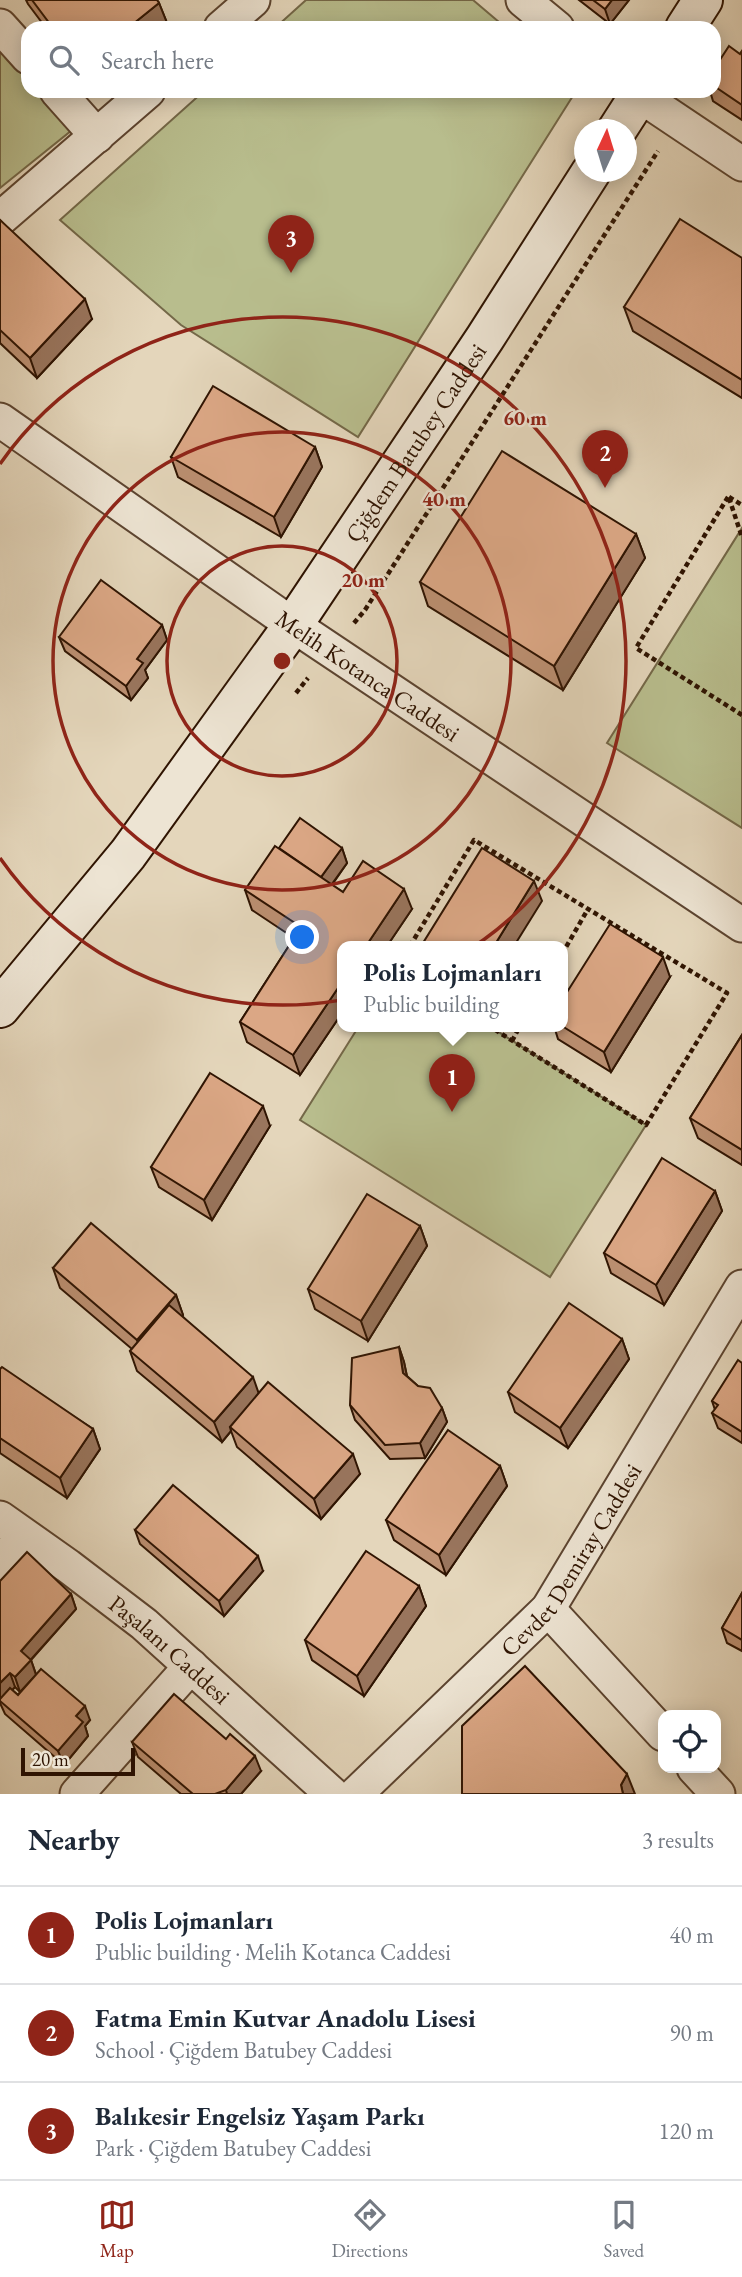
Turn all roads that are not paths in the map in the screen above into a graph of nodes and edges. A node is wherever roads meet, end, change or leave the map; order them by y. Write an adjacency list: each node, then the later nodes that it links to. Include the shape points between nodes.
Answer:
1 (253, 0): 4 (street)
2 (523, 0): 5 (street)
3 (704, 0): 6 (main road)
4 (229, 21)
5 (548, 21)
6 (690, 21)
7 (0, 26): 8 (street)
8 (21, 49)
9 (63, 98): 14 (street)
10 (140, 98): 14 (street)
11 (635, 98): 13 (main road)
12 (645, 98): 15 (street)
13 (623, 119)
14 (97, 136): 17 (street)
15 (742, 164)
16 (585, 182): 19 (main road, Çiğdem Batubey Caddesi)
17 (0, 219)
18 (2, 427): 19 (street, Melih Kotanca Caddesi)
19 (293, 625): 20 (street, Melih Kotanca Caddesi); 21 (main road, Çiğdem Batubey Caddesi, via 128,854)
20 (742, 925)
21 (0, 1008)
22 (742, 1287): 25 (street, Cevdet Demiray Caddesi)
23 (12, 1527): 24 (street); 26 (street, Paşalanı Caddesi, via 144,1624)
24 (0, 1564)
25 (548, 1609): 27 (street); 31 (street, Cevdet Demiray Caddesi)
26 (191, 1666): 29 (street); 30 (street, Paşalanı Caddesi)
27 (658, 1729)
28 (699, 1773): 32 (street)
29 (77, 1794)
30 (332, 1794)
31 (356, 1794)
32 (719, 1794)

